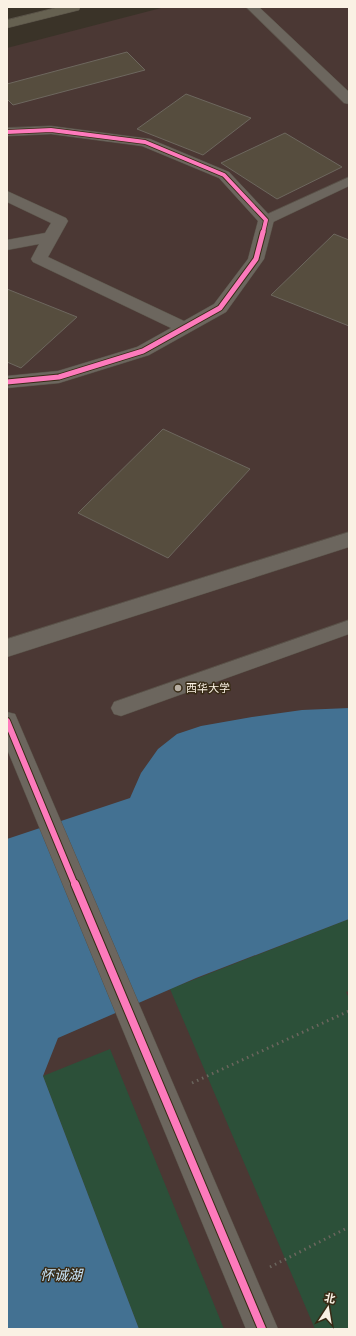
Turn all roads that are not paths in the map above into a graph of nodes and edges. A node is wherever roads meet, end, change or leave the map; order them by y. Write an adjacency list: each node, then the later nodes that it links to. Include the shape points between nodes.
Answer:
1 (74, 7): 3 (main road)
2 (252, 7): 6 (street)
3 (7, 24)
4 (304, 39): 5 (street)
5 (349, 83)
6 (349, 100)
7 (7, 132): 10 (street, via 51,130 145,142 224,175)
8 (349, 181): 10 (lane)
9 (7, 196): 11 (street, via 60,221)
10 (266, 220): 13 (street, via 256,259 220,308)
11 (51, 237): 12 (street); 13 (street, via 39,260)
12 (7, 245)
13 (184, 328): 14 (street, via 143,351 59,377)
14 (7, 382)
15 (349, 539): 17 (street)
16 (349, 627): 18 (lane)
17 (7, 648)
18 (121, 708)
19 (7, 721): 20 (street, via 144,1053)
20 (262, 1329)

